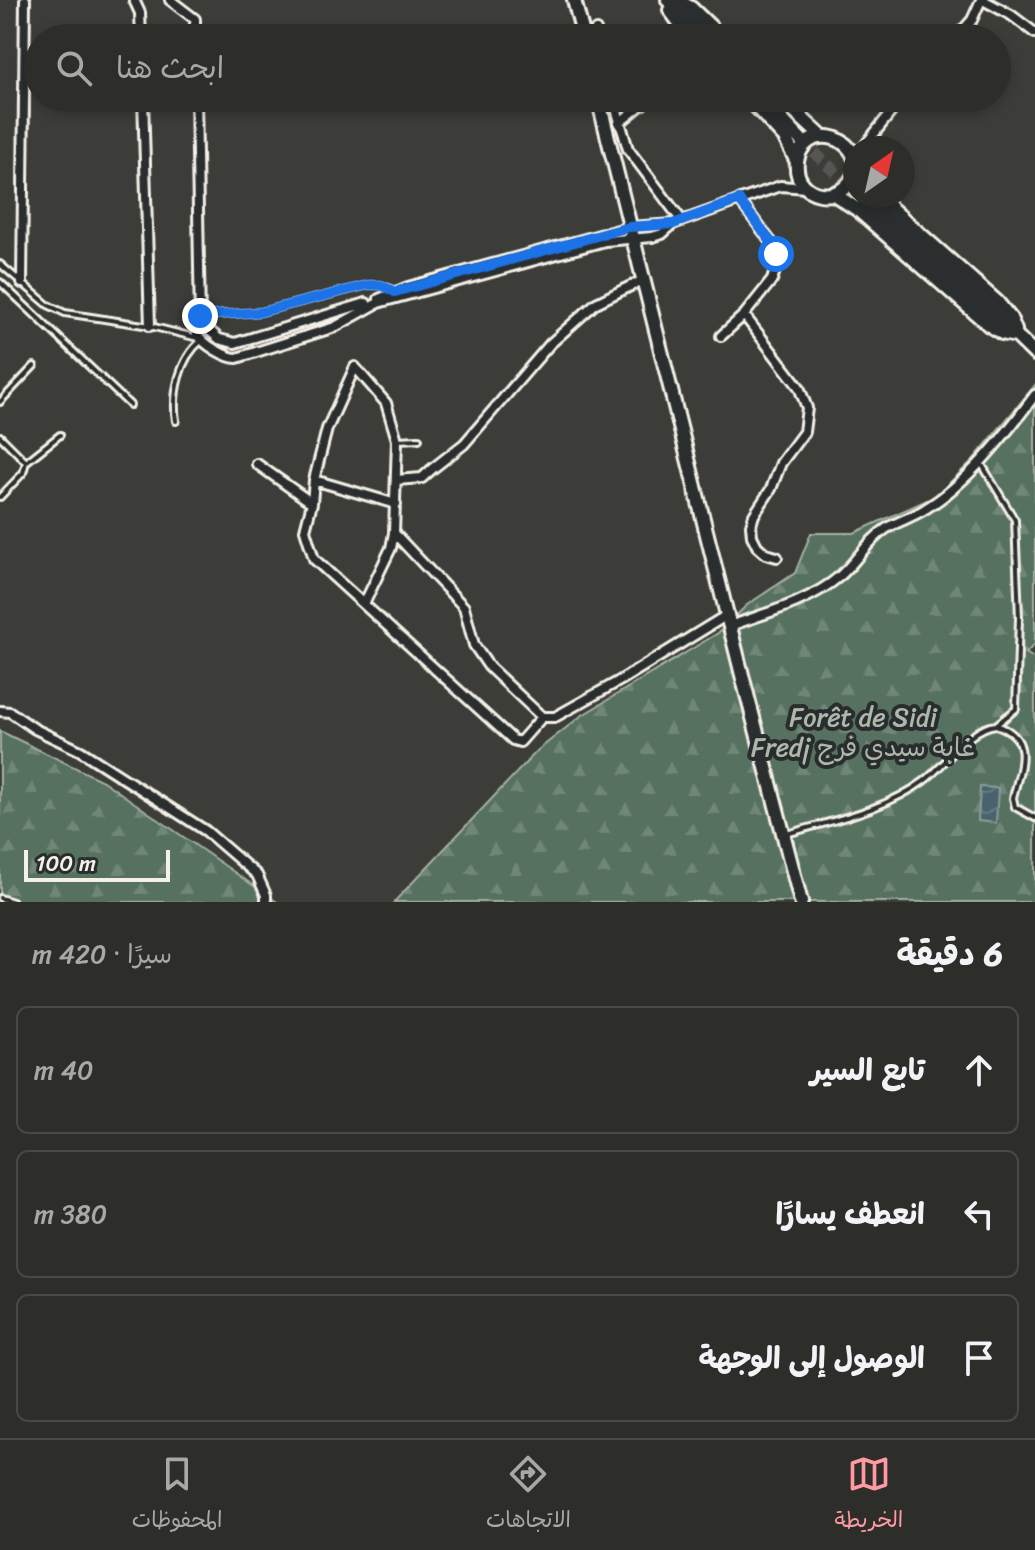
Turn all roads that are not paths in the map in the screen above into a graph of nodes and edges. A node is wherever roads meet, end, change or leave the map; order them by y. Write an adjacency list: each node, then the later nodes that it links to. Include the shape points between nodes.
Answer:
1 (25, 0): 8 (street)
2 (134, 0): 9 (street)
3 (170, 0): 10 (street)
4 (574, 0): 11 (main road)
5 (667, 0): 12 (main road); 13 (main road)
6 (676, 0): 14 (main road)
7 (982, 0): 15 (street); 16 (street)
8 (25, 24)
9 (140, 24)
10 (195, 24)
11 (580, 24)
12 (680, 24)
13 (690, 24)
14 (708, 24)
15 (968, 24)
16 (1035, 33)
17 (24, 94): 46 (street)
18 (143, 112): 52 (street)
19 (196, 112): 51 (street)
20 (601, 112): 41 (main road)
21 (616, 112): 27 (street)
22 (632, 112): 27 (street)
23 (761, 112): 32 (main road, via 785,138)
24 (774, 112): 30 (main road)
25 (795, 112): 28 (main road)
26 (891, 112): 29 (street)
27 (619, 123): 40 (street, via 632,157)
28 (821, 136): 31 (main road); 32 (main road, via 804,145)
29 (871, 136)
30 (801, 140)
31 (843, 142)
32 (797, 165): 33 (street); 34 (main road)
33 (780, 186): 34 (street); 37 (street)
34 (807, 188): 36 (main road)
35 (843, 188): 36 (main road)
36 (834, 194): 54 (main road, via 989,325)
37 (739, 200): 40 (street); 50 (street, via 772,243 777,259 772,280)
38 (873, 208): 54 (main road)
39 (891, 208): 54 (main road, via 997,302)
40 (678, 222): 41 (street)
41 (630, 233): 43 (street); 44 (main road)
42 (0, 264): 46 (lane)
43 (507, 264): 48 (street); 55 (street, via 378,303 335,327 237,358)
44 (643, 280): 70 (street, via 596,303 550,344 464,444 422,478); 77 (main road)
45 (0, 282): 47 (lane)
46 (22, 283): 52 (lane, via 65,313)
47 (6, 288): 49 (lane); 60 (lane)
48 (395, 292): 51 (lane, via 368,285 261,312); 51 (street, via 240,342 219,339)
49 (0, 295)
50 (744, 315): 53 (street); 75 (street, via 799,387 807,408 804,432 781,463 751,525 757,546)
51 (200, 319): 55 (street)
52 (150, 326): 55 (lane)
53 (721, 336)
54 (1017, 336): 56 (main road)
55 (200, 340): 61 (lane, via 182,366)
56 (1035, 354)
57 (34, 366): 59 (lane)
58 (1035, 395): 66 (street)
59 (0, 402)
60 (130, 405)
61 (176, 421)
62 (60, 435): 67 (lane)
63 (0, 436): 67 (lane)
64 (419, 439): 65 (lane)
65 (397, 440): 69 (street, via 386,403 355,367 327,429); 70 (street)
66 (980, 461): 77 (street, via 926,509 867,544 842,574 811,597); 80 (lane, via 1015,520 1016,709)
67 (26, 462): 71 (lane, via 23,473)
68 (257, 464): 72 (street)
69 (314, 480): 72 (street); 73 (street)
70 (396, 480): 73 (street)
71 (0, 497)
72 (312, 503): 76 (street, via 305,530 314,559)
73 (396, 504): 74 (street)
74 (394, 533): 76 (street); 79 (street, via 464,607 474,645 489,667)
75 (777, 557)
76 (364, 604): 79 (street, via 513,740 520,742)
77 (728, 620): 79 (street, via 555,717); 82 (main road)
78 (0, 711): 85 (street, via 81,751 206,831 257,875)
79 (542, 717)
80 (996, 725): 81 (lane, via 1017,735 1022,745 1013,798 1015,807); 82 (lane, via 979,730 927,779 897,799)
81 (1035, 818)
82 (784, 835): 86 (main road)
83 (0, 898): 84 (lane)
84 (13, 902)
85 (266, 902)
86 (801, 902)

